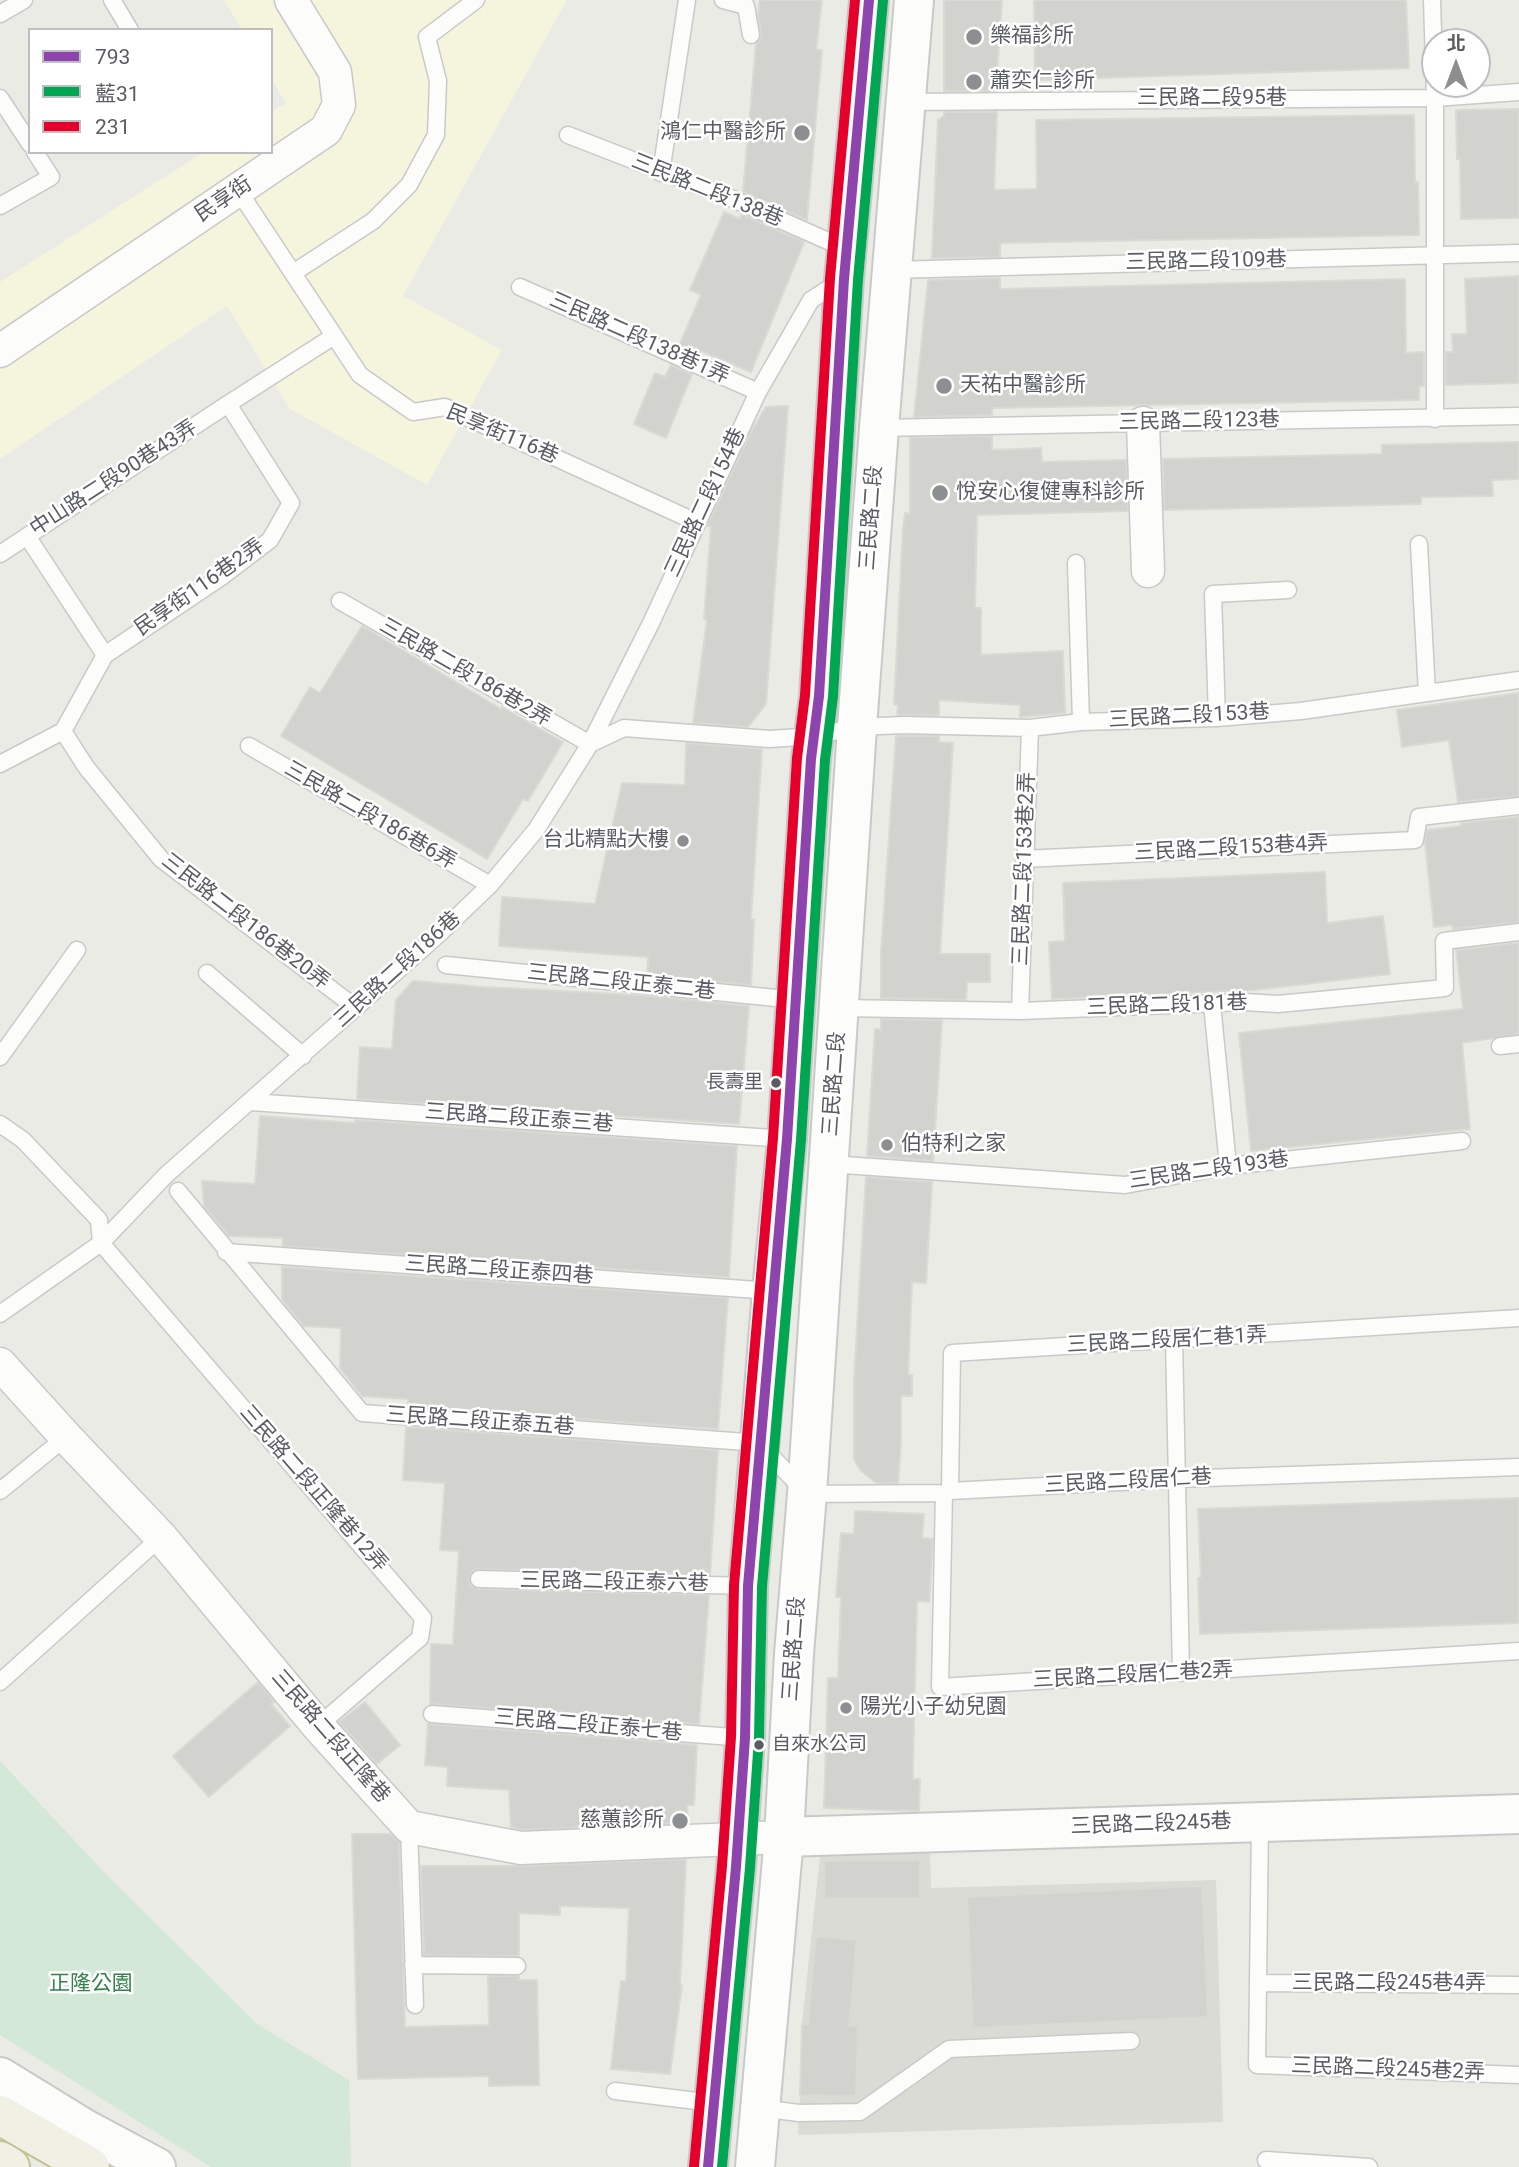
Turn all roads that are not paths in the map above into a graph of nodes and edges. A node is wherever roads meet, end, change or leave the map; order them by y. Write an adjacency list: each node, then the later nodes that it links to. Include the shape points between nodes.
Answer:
1 (24, 0): 10 (lane)
2 (112, 0): 11 (lane)
3 (291, 0): 23 (street, 民享街, via 335,72 340,104 326,130)
4 (476, 0): 29 (lane, via 427,37 438,81 436,135 409,185 373,221)
5 (687, 0): 22 (lane)
6 (723, 0): 13 (lane, via 746,6)
7 (869, 0): 27 (street, 三民路二段)
8 (914, 0): 18 (street, 三民路二段)
9 (1432, 0): 12 (lane)
10 (0, 14)
11 (129, 28)
12 (1433, 28)
13 (751, 35)
14 (1519, 93): 15 (lane, 三民路二段95巷)
15 (1491, 95)
16 (0, 98): 20 (lane)
17 (1435, 98): 18 (lane, 三民路二段95巷); 26 (lane)
18 (905, 102): 28 (street, 三民路二段)
19 (568, 135): 22 (lane, 三民路二段138巷)
20 (28, 141)
21 (36, 154): 24 (lane, via 51,177)
22 (661, 173): 27 (lane, 三民路二段138巷, via 733,199)
23 (238, 190): 29 (lane, 民享街116巷); 32 (street, 民享街)
24 (0, 206)
25 (1519, 253): 26 (lane, 三民路二段109巷)
26 (1434, 256): 28 (lane, 三民路二段109巷); 36 (lane)
27 (845, 264): 33 (lane, 三民路二段154巷, via 811,300); 55 (street, 三民路二段)
28 (893, 270): 38 (street, 三民路二段)
29 (293, 273): 31 (lane, 民享街116巷)
30 (520, 286): 33 (lane, 三民路二段138巷1弄)
31 (334, 336): 34 (lane); 39 (lane, 民享街116巷, via 360,375 413,412 445,407)
32 (0, 351)
33 (758, 392): 39 (lane, 三民路二段154巷)
34 (228, 404): 40 (lane, 中山路二段90巷43弄); 47 (lane, 民享街116巷2弄, via 291,503 270,540)
35 (1519, 416): 36 (lane, 三民路二段123巷)
36 (1435, 419): 37 (lane, 三民路二段123巷)
37 (1143, 423): 38 (lane, 三民路二段123巷); 44 (street)
38 (879, 428): 52 (street, 三民路二段)
39 (696, 522): 56 (lane, 三民路二段154巷)
40 (27, 536): 42 (lane, 中山路二段90巷43弄); 47 (lane)
41 (1419, 544): 49 (lane)
42 (0, 554)
43 (1076, 564): 51 (lane)
44 (1148, 571)
45 (1288, 590): 50 (lane, via 1213,594)
46 (340, 601): 56 (lane, 三民路二段186巷2弄)
47 (105, 655): 54 (lane, 民享街116巷2弄)
48 (1519, 680): 49 (lane, 三民路二段153巷)
49 (1427, 693): 50 (lane, 三民路二段153巷)
50 (1217, 718): 51 (lane, 三民路二段153巷)
51 (1081, 722): 53 (lane, 三民路二段153巷)
52 (858, 727): 53 (lane, 三民路二段153巷); 55 (lane, 三民路二段153巷); 69 (street, 三民路二段)
53 (1030, 727): 60 (lane, 三民路二段153巷2弄)
54 (62, 731): 58 (lane); 68 (lane, 三民路二段186巷20弄, via 161,859)
55 (814, 736): 56 (lane, via 770,739 624,728); 66 (street, 三民路二段)
56 (590, 744): 61 (lane, 三民路二段186巷, via 536,830)
57 (249, 746): 61 (lane, 三民路二段186巷6弄)
58 (0, 764)
59 (1519, 806): 60 (lane, 三民路二段153巷4弄, via 1419,817 1415,840)
60 (1024, 859): 70 (lane, 三民路二段153巷2弄)
61 (490, 885): 68 (lane, 三民路二段186巷)
62 (1519, 932): 67 (lane, 三民路二段181巷, via 1444,941 1445,988 1278,1004)
63 (77, 950): 73 (lane)
64 (446, 965): 66 (lane, 三民路二段正泰二巷)
65 (207, 973): 74 (lane)
66 (796, 1000): 77 (street, 三民路二段)
67 (1212, 1003): 70 (lane, 三民路二段181巷); 80 (lane)
68 (356, 1008): 74 (lane, 三民路二段186巷)
69 (841, 1008): 70 (lane, 三民路二段181巷); 79 (street, 三民路二段)
70 (1020, 1011)
71 (1519, 1044): 72 (lane)
72 (1500, 1046)
73 (0, 1056)
74 (303, 1056): 75 (lane, 三民路二段186巷)
75 (251, 1102): 77 (lane, 三民路二段正泰三巷); 82 (lane, 三民路二段186巷, via 166,1175)
76 (0, 1124): 82 (lane, via 23,1140 99,1220)
77 (787, 1139): 84 (street, 三民路二段)
78 (1462, 1141): 80 (lane, 三民路二段193巷)
79 (830, 1164): 80 (lane, 三民路二段193巷, via 1125,1185); 95 (street, 三民路二段)
80 (1228, 1166)
81 (178, 1191): 83 (lane, 三民路二段正泰五巷)
82 (101, 1243): 85 (lane, 三民路二段186巷); 103 (lane, 三民路二段正隆巷12弄, via 424,1618 420,1639)
83 (226, 1252): 84 (lane, 三民路二段正泰四巷); 90 (lane, 三民路二段正泰五巷, via 362,1413)
84 (772, 1290): 90 (street, 三民路二段)
85 (0, 1314)
86 (1519, 1318): 87 (lane, 三民路二段居仁巷1弄)
87 (1174, 1340): 92 (lane); 94 (lane, 三民路二段居仁巷1弄, via 952,1353)
88 (0, 1364): 89 (street, 三民路二段正隆巷)
89 (66, 1437): 93 (lane); 96 (street, 三民路二段正隆巷)
90 (759, 1443): 95 (lane); 98 (street, 三民路二段)
91 (1519, 1466): 92 (lane, 三民路二段居仁巷)
92 (1177, 1479): 94 (lane, 三民路二段居仁巷); 100 (lane)
93 (0, 1491)
94 (947, 1492): 95 (lane, 三民路二段居仁巷); 100 (lane, 三民路二段居仁巷2弄, via 940,1687)
95 (807, 1494): 108 (street, 三民路二段)
96 (161, 1537): 101 (lane); 103 (street, 三民路二段正隆巷)
97 (480, 1579): 98 (lane, 三民路二段正泰六巷)
98 (748, 1586): 104 (street, 三民路二段)
99 (1519, 1651): 100 (lane, 三民路二段居仁巷2弄)
100 (1181, 1673)
101 (0, 1682)
102 (432, 1714): 104 (lane, 三民路二段正泰七巷)
103 (318, 1726): 107 (street, 三民路二段正隆巷)
104 (745, 1738): 109 (street, 三民路二段)
105 (1519, 1814): 106 (street, 三民路二段245巷)
106 (1260, 1822): 108 (street, 三民路二段245巷); 112 (lane)
107 (409, 1827): 109 (street, via 521,1848); 110 (lane)
108 (784, 1837): 109 (street); 120 (street, 三民路二段)
109 (738, 1839): 119 (street, 三民路二段)
110 (413, 1965): 111 (lane); 114 (lane)
111 (517, 1966)
112 (1259, 1983): 113 (lane, 三民路二段245巷4弄); 116 (lane, 三民路二段245巷2弄, via 1257,2065)
113 (1519, 1985)
114 (415, 2005)
115 (1131, 2041): 120 (lane, via 949,2049 860,2112)
116 (1519, 2075)
117 (0, 2077): 126 (street)
118 (615, 2091): 119 (lane)
119 (714, 2103): 127 (street, 三民路二段)
120 (760, 2108): 128 (street, 三民路二段)
121 (0, 2115): 125 (highway)
122 (1266, 2160): 129 (lane)
123 (0, 2161): 124 (highway)
124 (10, 2167)
125 (90, 2167)
126 (156, 2167)
127 (708, 2167)
128 (755, 2167)
129 (1369, 2167)

